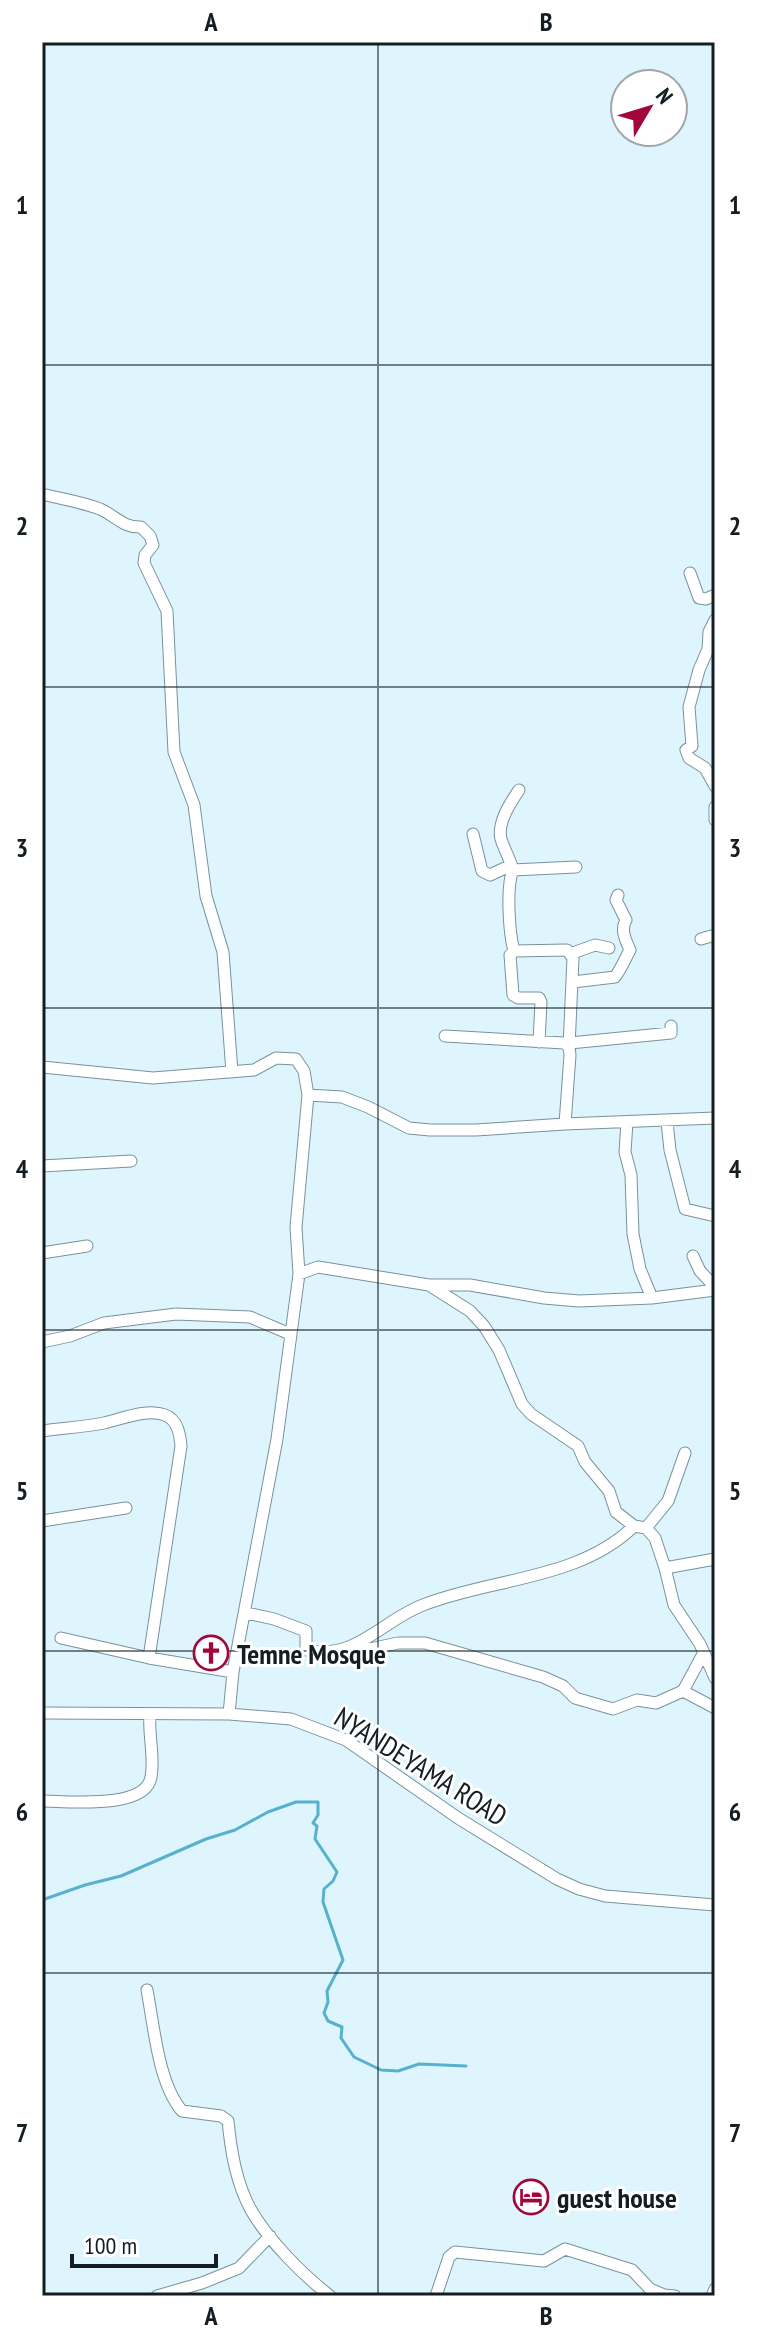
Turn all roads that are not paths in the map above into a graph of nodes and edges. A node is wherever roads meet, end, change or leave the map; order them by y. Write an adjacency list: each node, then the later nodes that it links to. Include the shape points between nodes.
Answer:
1 (42, 494): 24 (street, via 104,510 122,524 141,527 153,545 144,563 167,611 174,752 194,805 202,880 223,952)
2 (690, 573): 3 (street, via 699,598)
3 (715, 595)
4 (715, 620): 5 (street, via 689,707 692,746 686,750)
5 (715, 786)
6 (519, 790): 11 (street, via 501,829)
7 (715, 807): 8 (street)
8 (715, 820)
9 (473, 834): 11 (street, via 482,871 490,875)
10 (576, 867): 11 (street)
11 (513, 870): 16 (street)
12 (618, 895): 18 (street, via 630,950 619,972 615,977)
13 (715, 935): 14 (street)
14 (701, 939)
15 (609, 948): 17 (street, via 595,945)
16 (514, 951): 17 (street, via 555,949); 21 (street, via 513,995 539,998)
17 (570, 954): 18 (street)
18 (573, 982): 22 (street)
19 (671, 1026): 22 (street, via 671,1033)
20 (445, 1036): 21 (street)
21 (539, 1042): 22 (street)
22 (569, 1045): 29 (street)
23 (42, 1067): 24 (street, via 153,1078)
24 (232, 1072): 25 (street, via 254,1070 276,1058 296,1059)
25 (308, 1095): 29 (street, via 342,1097 409,1128); 36 (street, via 296,1227)
26 (715, 1118): 28 (street)
27 (627, 1122): 28 (street); 29 (street); 41 (street, via 633,1234)
28 (667, 1122): 32 (street, via 685,1209)
29 (565, 1124)
30 (131, 1161): 31 (street)
31 (42, 1166)
32 (715, 1216)
33 (87, 1246): 34 (street)
34 (42, 1253)
35 (693, 1256): 37 (street)
36 (299, 1274): 38 (street, via 318,1267); 42 (street)
37 (702, 1274): 39 (street); 40 (street)
38 (429, 1285): 41 (street, via 470,1285 579,1301); 48 (street, via 484,1326 522,1404 578,1446 609,1491 616,1512)
39 (715, 1289): 40 (street)
40 (698, 1292): 41 (street)
41 (652, 1298)
42 (290, 1334): 43 (street, via 250,1317 176,1314 104,1323); 51 (street)
43 (42, 1342)
44 (42, 1431): 55 (street, via 150,1413 175,1422 181,1446)
45 (685, 1453): 48 (street, via 668,1501)
46 (126, 1508): 47 (street)
47 (42, 1521)
48 (640, 1527): 50 (street, via 655,1538); 53 (street, via 566,1565 423,1605)
49 (715, 1559): 50 (street)
50 (665, 1568): 54 (street, via 674,1605)
51 (246, 1613): 53 (street, via 306,1631 306,1650); 56 (street)
52 (61, 1638): 55 (street)
53 (361, 1643): 58 (street, via 370,1649 425,1643 543,1677 575,1698 613,1709 637,1700 656,1703)
54 (703, 1654): 57 (street); 58 (street)
55 (149, 1658): 56 (street)
56 (233, 1672): 62 (street)
57 (715, 1678)
58 (683, 1691): 59 (street)
59 (715, 1708)
60 (42, 1713): 61 (street, NYANDEYAMA ROAD)
61 (150, 1714): 62 (street, NYANDEYAMA ROAD); 63 (street, via 152,1778 146,1789 103,1801)
62 (229, 1714): 64 (street, NYANDEYAMA ROAD, via 291,1719 346,1740 458,1818 579,1889)
63 (42, 1801)
64 (715, 1905)
65 (147, 1990): 66 (street, via 172,2099 182,2111 228,2121 239,2182 251,2211)
66 (270, 2236): 68 (street, via 239,2268); 69 (street)
67 (715, 2289): 72 (street)
68 (157, 2296)
69 (330, 2296)
70 (436, 2296): 71 (street, via 455,2252 544,2261 565,2249 632,2270 650,2289)
71 (675, 2296)
72 (712, 2296)

